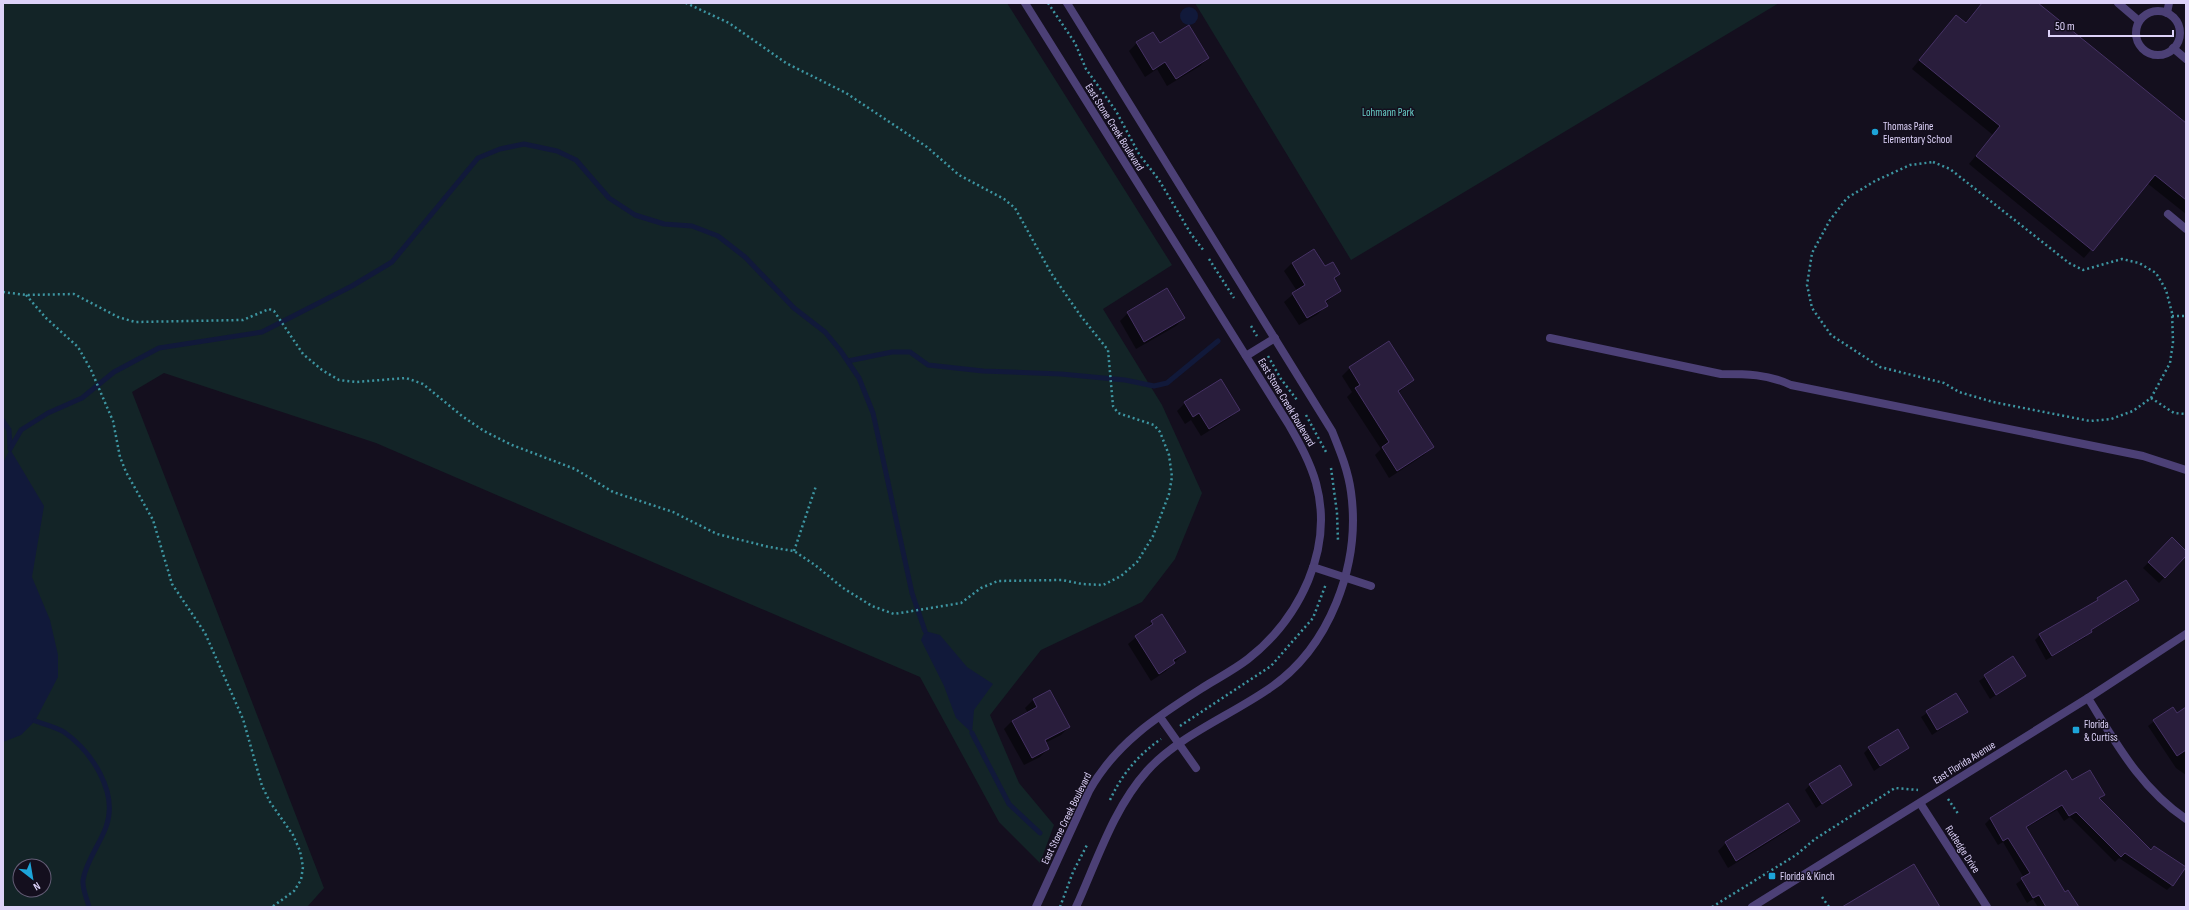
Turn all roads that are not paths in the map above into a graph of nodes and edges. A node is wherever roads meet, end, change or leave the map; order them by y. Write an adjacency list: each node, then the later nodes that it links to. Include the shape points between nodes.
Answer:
1 (1025, 3): 13 (street, East Stone Creek Boulevard)
2 (1067, 3): 11 (street)
3 (2118, 3): 6 (street)
4 (2169, 3): 5 (street)
5 (2167, 13): 6 (street, via 2155,11); 7 (street, via 2178,22 2180,29 2180,36)
6 (2139, 21): 7 (street, via 2136,27 2138,41 2147,52 2160,54)
7 (2173, 48): 8 (street)
8 (2186, 59)
9 (2168, 214): 10 (street)
10 (2186, 229)
11 (1275, 338): 13 (street); 16 (street, via 1332,431 1345,464 1354,525)
12 (1550, 338): 14 (street, via 1721,374 1749,374 1776,378 1791,385 2143,456)
13 (1246, 356): 15 (street, East Stone Creek Boulevard, via 1290,425 1311,468 1319,499 1320,517 1318,549)
14 (2186, 470)
15 (1313, 567): 16 (street); 20 (street, East Stone Creek Boulevard, via 1283,625 1266,644 1247,660)
16 (1345, 578): 17 (street); 21 (street, via 1328,622 1306,654 1288,673 1269,690)
17 (1371, 586)
18 (2186, 634): 19 (street, East Florida Avenue)
19 (2088, 698): 23 (street, East Florida Avenue); 24 (street, via 2132,768 2152,792)
20 (1160, 717): 21 (street); 25 (street, East Stone Creek Boulevard, via 1136,733 1114,754 1099,774)
21 (1180, 744): 22 (street); 26 (street, via 1148,770 1122,805)
22 (1196, 768)
23 (1920, 803): 27 (street, East Florida Avenue); 28 (street, Rutledge Drive)
24 (2186, 819)
25 (1036, 907)
26 (1076, 907)
27 (1752, 907)
28 (1987, 907)

